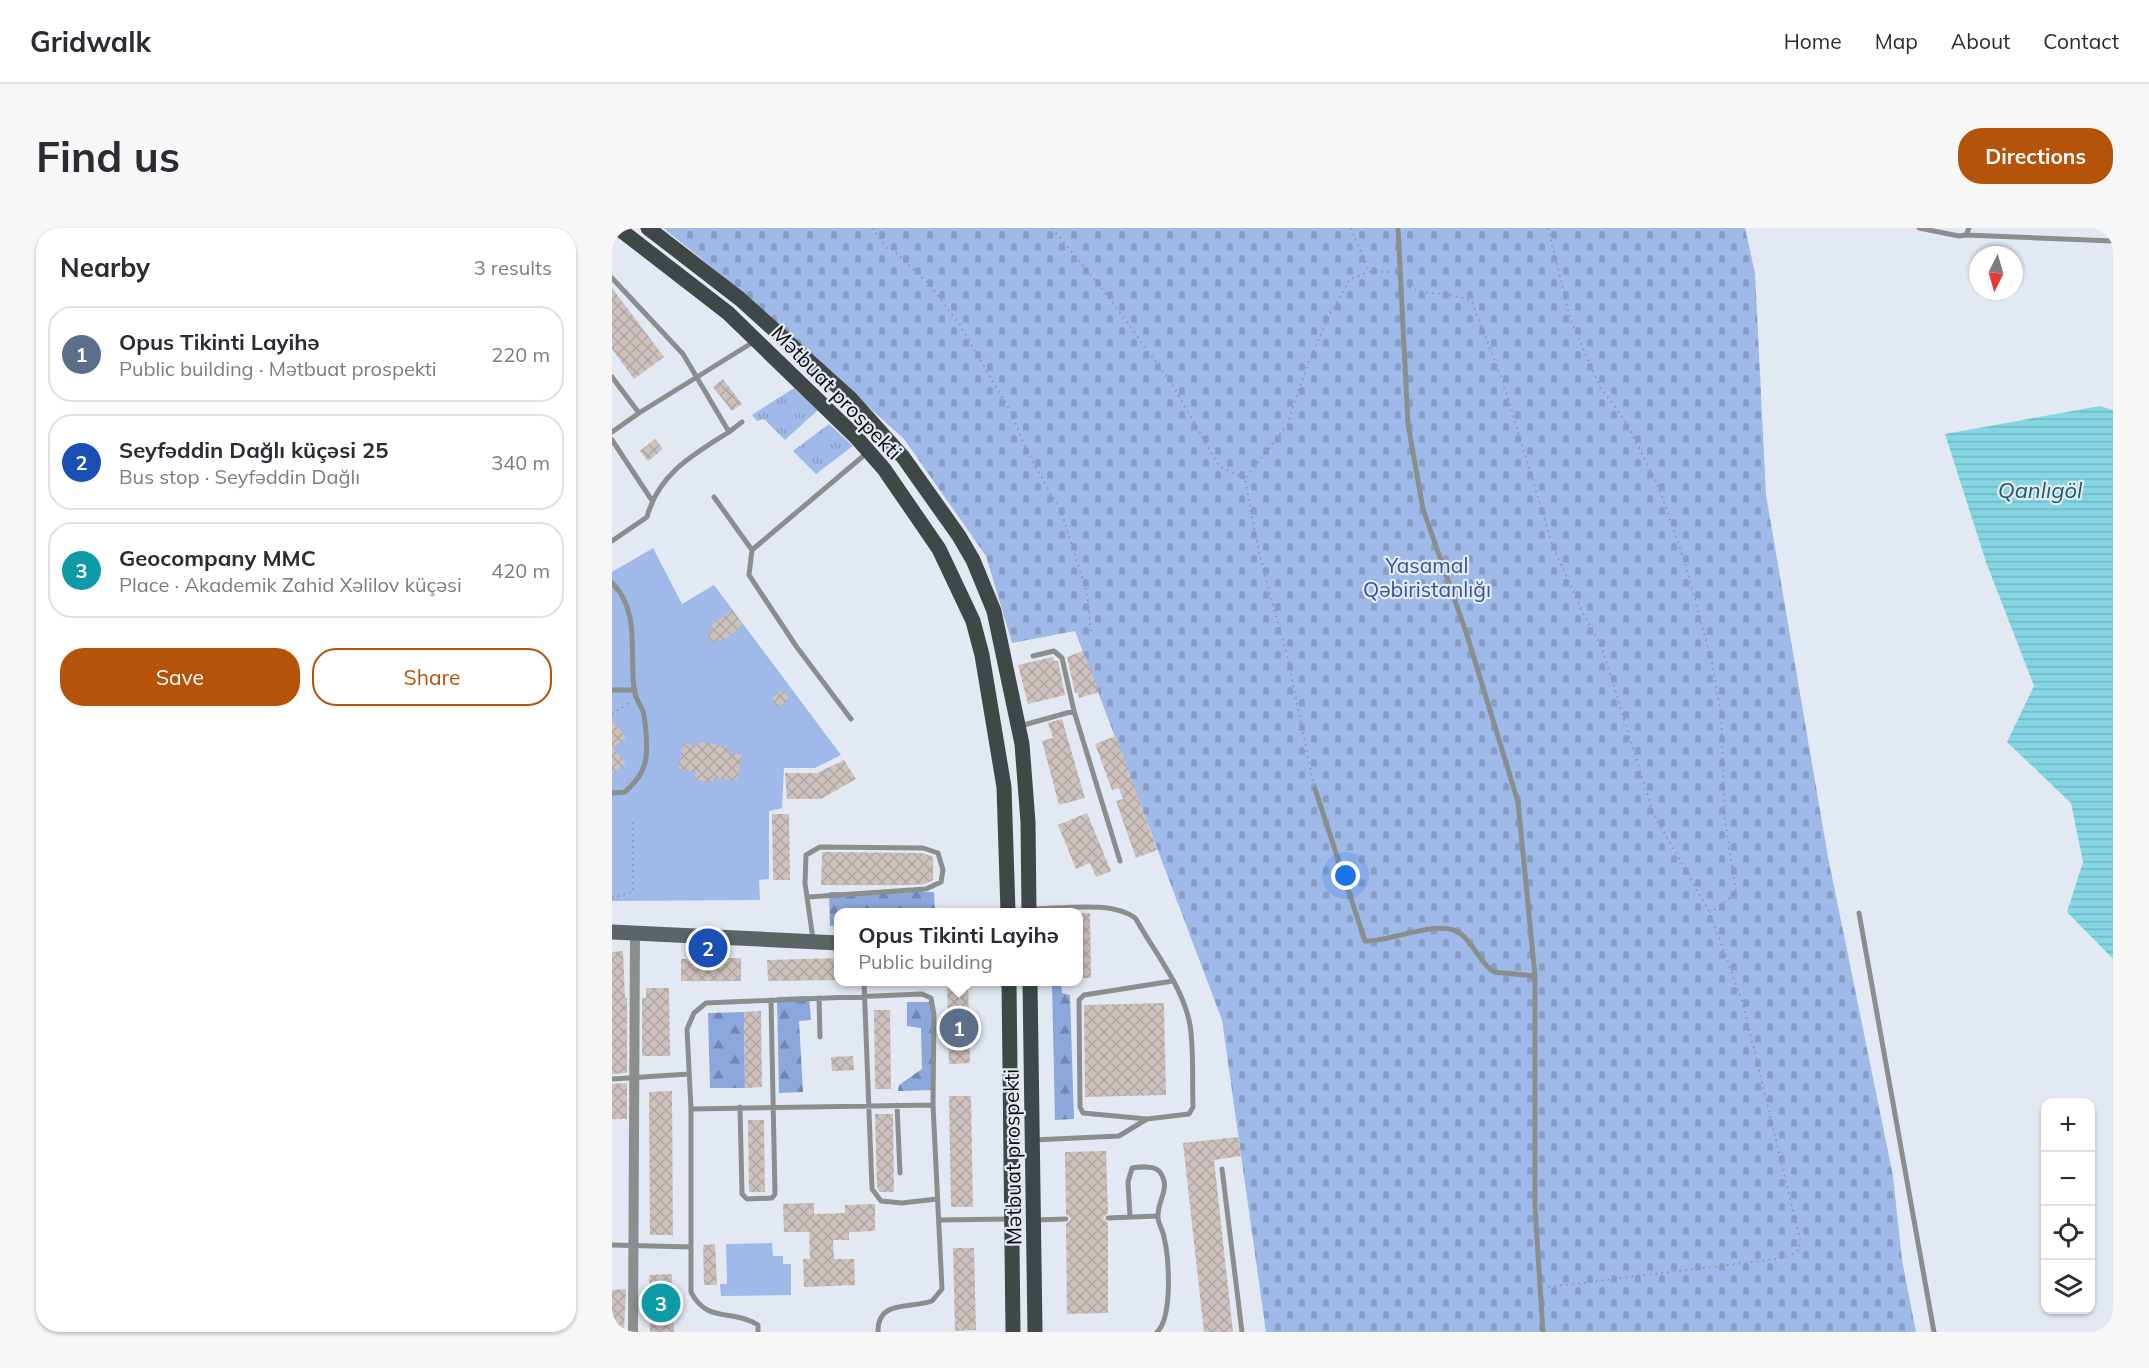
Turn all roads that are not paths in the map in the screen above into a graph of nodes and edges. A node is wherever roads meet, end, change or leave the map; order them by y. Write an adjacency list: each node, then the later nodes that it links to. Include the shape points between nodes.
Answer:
1 (618, 228): 9 (main road, Mətbuat prospekti)
2 (648, 228): 28 (main road, Mətbuat prospekti, via 740,299 850,398 903,457 959,536 983,581 1005,653)
3 (1398, 228): 41 (lane, via 1408,424 1423,509 1467,634 1518,802)
4 (1919, 228): 6 (lane)
5 (1969, 228): 6 (lane)
6 (1966, 235): 7 (lane)
7 (2113, 241)
8 (612, 278): 11 (lane, via 683,354)
9 (757, 340): 11 (lane); 17 (main road, Mətbuat prospekti)
10 (612, 377): 12 (lane)
11 (697, 377): 12 (lane); 15 (lane)
12 (639, 413): 14 (lane)
13 (742, 422): 15 (lane)
14 (612, 432)
15 (729, 432): 19 (lane, via 679,464)
16 (612, 440): 19 (lane)
17 (869, 451): 21 (lane); 33 (main road, Mətbuat prospekti, via 939,549 973,621 1004,787)
18 (714, 497): 21 (lane)
19 (651, 499): 20 (lane, via 646,517)
20 (612, 541)
21 (753, 550): 27 (lane, via 749,575)
22 (612, 583): 25 (lane, via 618,588 632,629)
23 (1034, 656): 26 (lane, via 1059,653)
24 (612, 690): 25 (lane)
25 (635, 690): 30 (lane, via 644,714 644,767 625,792)
26 (1074, 711): 28 (lane); 31 (lane)
27 (851, 718)
28 (1018, 726): 34 (main road, Mətbuat prospekti, via 1027,782)
29 (1315, 789): 41 (lane, via 1364,940 1451,930 1462,935 1494,972)
30 (612, 793)
31 (1120, 861)
32 (808, 897): 32 (lane, via 806,855 820,848 923,848 938,853 941,860 941,882 926,889); 39 (lane)
33 (1007, 908)
34 (1029, 908)
35 (1083, 909): 42 (lane, via 1127,911 1136,919)
36 (1859, 913): 84 (lane)
37 (612, 932): 38 (street)
38 (635, 933): 39 (street); 53 (street)
39 (814, 944): 40 (street)
40 (834, 944)
41 (1535, 976): 83 (lane, via 1535,1207)
42 (1173, 981): 61 (lane, via 1190,1024 1193,1107 1182,1117); 61 (lane, via 1084,995 1079,1000 1083,1113)
43 (865, 986): 47 (lane)
44 (1003, 986): 50 (street)
45 (1009, 986): 50 (main road, Mətbuat prospekti)
46 (1030, 986): 62 (main road, Mətbuat prospekti)
47 (867, 997): 48 (lane); 55 (lane); 57 (lane, via 922,994 931,998)
48 (819, 998): 49 (lane); 51 (lane)
49 (771, 1000): 52 (lane, via 706,1003 694,1013 687,1029); 59 (lane)
50 (1009, 1003): 69 (main road, Mətbuat prospekti)
51 (820, 1037)
52 (690, 1074): 53 (lane); 60 (lane)
53 (633, 1078): 54 (lane); 74 (street)
54 (612, 1079)
55 (869, 1105): 56 (lane); 59 (lane); 65 (lane, via 875,1196 881,1202)
56 (897, 1105): 57 (lane); 64 (lane)
57 (933, 1105): 65 (lane)
58 (740, 1107): 59 (lane); 59 (lane, via 742,1194 747,1199 771,1198 775,1194); 60 (lane)
59 (773, 1107)
60 (691, 1109): 75 (lane)
61 (1148, 1119): 62 (lane, via 1119,1136)
62 (1033, 1140): 72 (main road, Mətbuat prospekti)
63 (1222, 1169): 82 (lane)
64 (900, 1173)
65 (937, 1199): 71 (lane)
66 (1157, 1216): 67 (lane); 67 (lane, via 1165,1184 1159,1172 1143,1167 1132,1168 1129,1175); 81 (lane, via 1164,1236 1168,1293 1165,1319)
67 (1130, 1217): 68 (lane)
68 (1108, 1218)
69 (1012, 1219): 71 (lane); 79 (main road, Mətbuat prospekti)
70 (1066, 1219): 72 (lane)
71 (939, 1220): 78 (lane, via 942,1289 932,1301 886,1310 880,1316)
72 (1034, 1220): 80 (main road, Mətbuat prospekti)
73 (612, 1245): 74 (lane)
74 (634, 1245): 75 (lane); 76 (street)
75 (691, 1247): 77 (lane, via 691,1293 697,1305 705,1311 751,1321 758,1325)
76 (633, 1332)
77 (758, 1332)
78 (878, 1332)
79 (1013, 1332)
80 (1035, 1332)
81 (1157, 1332)
82 (1242, 1332)
83 (1543, 1332)
84 (1934, 1332)

